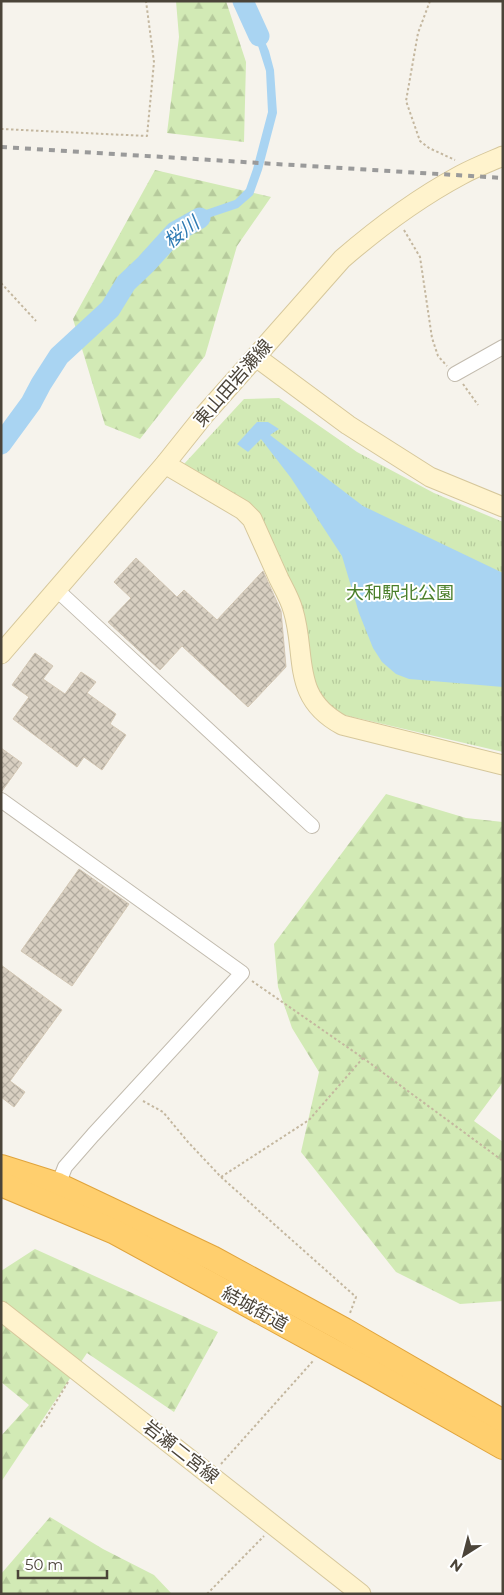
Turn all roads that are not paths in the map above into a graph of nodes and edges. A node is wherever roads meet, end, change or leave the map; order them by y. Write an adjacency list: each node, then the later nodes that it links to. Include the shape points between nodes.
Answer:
1 (503, 156): 3 (main road, 東山田岩瀬線, via 469,172 395,217 342,259)
2 (503, 347): 4 (street)
3 (256, 357): 5 (main road, 東山田岩瀬線); 6 (main road, via 348,425 430,477)
4 (454, 374)
5 (165, 464): 7 (main road, 東山田岩瀬線); 9 (main road, via 244,510 252,519 293,609 305,684 313,699 332,719 342,725)
6 (503, 507)
7 (57, 590): 8 (main road, 東山田岩瀬線); 11 (street)
8 (1, 654)
9 (503, 765)
10 (1, 800): 14 (street, via 242,973 65,1167)
11 (312, 826)
12 (1, 1167): 14 (highway, 結城街道)
13 (1, 1184): 17 (highway, 結城街道, via 115,1232)
14 (58, 1185): 16 (highway, 結城街道, via 258,1282)
15 (1, 1311): 18 (main road, 岩瀬二宮線)
16 (503, 1422)
17 (503, 1447)
18 (361, 1594)

